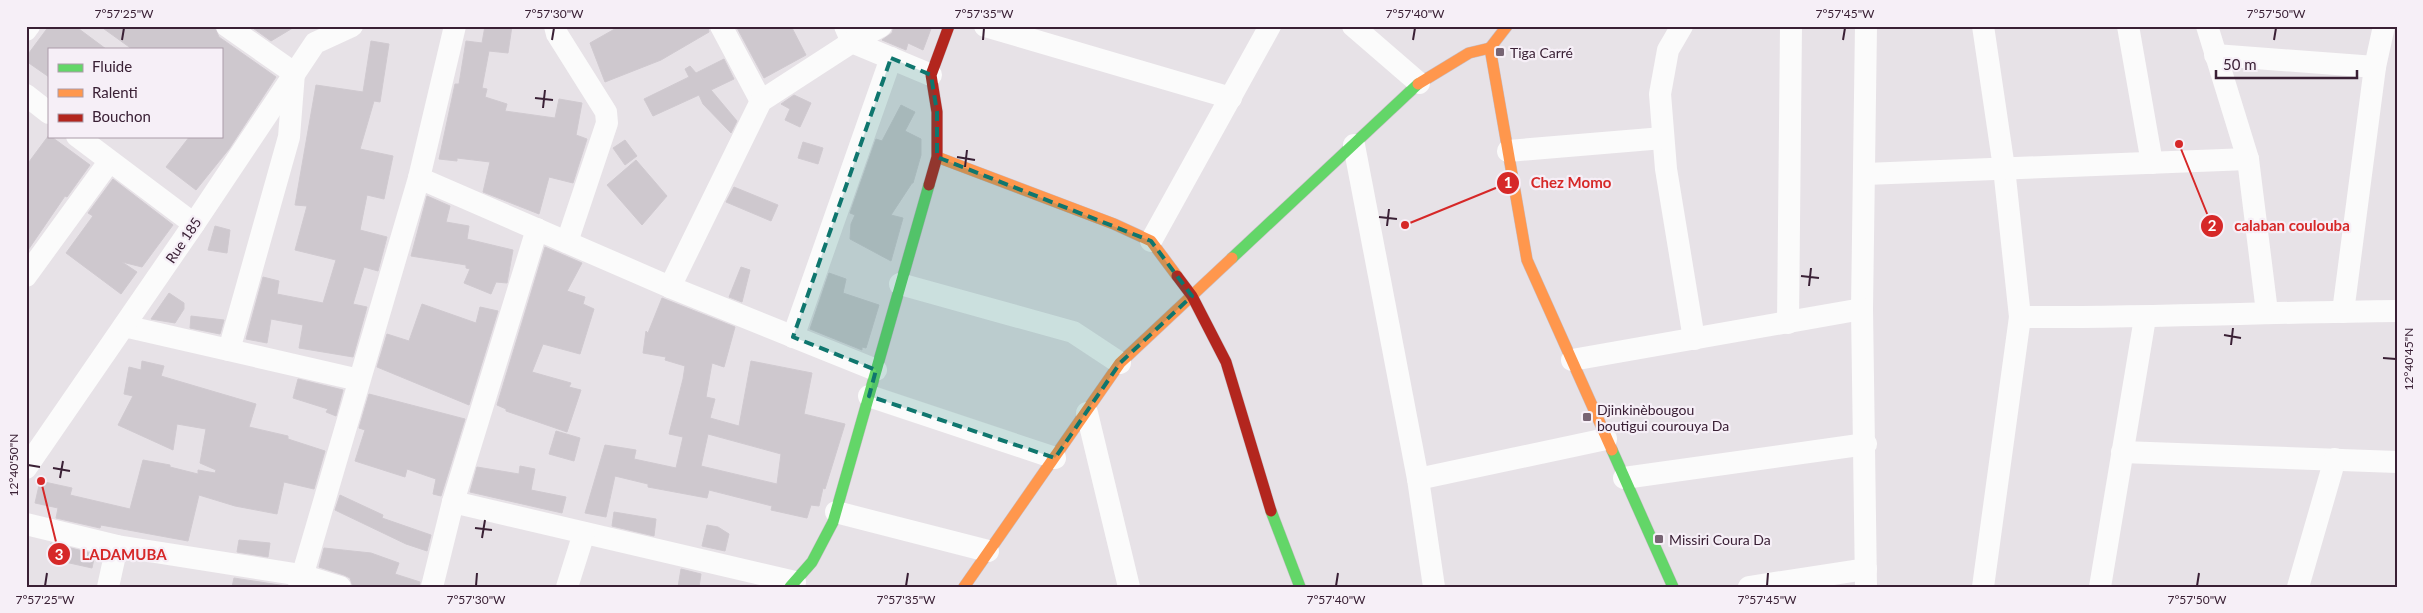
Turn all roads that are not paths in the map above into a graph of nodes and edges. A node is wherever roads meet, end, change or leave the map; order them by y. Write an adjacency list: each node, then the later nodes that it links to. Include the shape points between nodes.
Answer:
1 (29, 26): 20 (street)
2 (226, 26): 27 (street)
3 (352, 26): 22 (street, Rue 185)
4 (455, 26): 44 (street)
5 (555, 26): 48 (street, via 606,112 607,123)
6 (721, 26): 32 (street)
7 (882, 26): 21 (street)
8 (949, 26): 28 (street)
9 (985, 26): 31 (street)
10 (1270, 26): 31 (street)
11 (1353, 26): 29 (street)
12 (1506, 26): 23 (street)
13 (1682, 26): 35 (street, via 1668,50 1660,94)
14 (1791, 26): 59 (street)
15 (1866, 26): 43 (street)
16 (1983, 26): 42 (street)
17 (2128, 26): 41 (street)
18 (2207, 26): 24 (street)
19 (2384, 26): 26 (street)
20 (26, 30)
21 (848, 34): 25 (street); 32 (street)
22 (311, 35): 27 (street, Rue 185)
23 (1490, 48): 29 (street, via 1470,53); 37 (street)
24 (2215, 55): 26 (street); 39 (street)
25 (891, 58): 28 (street); 61 (street)
26 (2375, 67): 56 (street)
27 (294, 73): 45 (street, Rue 185); 63 (street, via 289,137)
28 (931, 75): 38 (street, via 937,112)
29 (1419, 83): 36 (street)
30 (26, 95): 33 (street)
31 (1231, 98): 47 (street)
32 (761, 101): 51 (street)
33 (48, 112)
34 (80, 138): 40 (street)
35 (1663, 138): 37 (street); 62 (street)
36 (1354, 144): 52 (street); 78 (street)
37 (1508, 151): 64 (street, via 1527,260)
38 (937, 157): 47 (street); 50 (street)
39 (2248, 159): 41 (street); 55 (street)
40 (110, 162): 45 (street); 49 (street)
41 (2152, 163): 42 (street)
42 (2004, 168): 43 (street); 57 (street)
43 (1865, 174): 53 (street)
44 (419, 178): 46 (street); 67 (street)
45 (194, 224): 60 (street, Rue 185)
46 (537, 229): 48 (street); 79 (street)
47 (1151, 241): 52 (street)
48 (567, 242): 51 (street)
49 (26, 276)
50 (900, 284): 65 (street, via 1073,332); 66 (street)
51 (670, 287): 61 (street)
52 (1192, 296): 65 (street); 95 (street, via 1226,362 1271,510)
53 (1862, 309): 59 (street); 71 (street)
54 (2397, 311): 56 (street)
55 (2267, 312): 56 (street); 58 (street)
56 (2343, 312)
57 (2020, 318): 58 (street); 98 (street)
58 (2145, 318): 72 (street)
59 (1788, 323): 62 (street)
60 (124, 326): 63 (street); 76 (street, Rue 185)
61 (793, 336): 66 (street)
62 (1694, 339): 64 (street)
63 (229, 350): 67 (street)
64 (1572, 360): 70 (street)
65 (1120, 363): 69 (street)
66 (876, 370): 68 (street)
67 (359, 380): 86 (street)
68 (869, 396): 73 (street); 80 (street)
69 (1087, 413): 73 (street); 94 (street)
70 (1606, 439): 77 (street); 78 (street)
71 (1866, 444): 77 (street); 85 (street)
72 (2122, 452): 74 (street); 99 (street)
73 (1055, 458): 84 (street)
74 (2335, 459): 75 (street); 100 (street)
75 (2397, 462)
76 (26, 468)
77 (1624, 478): 97 (street)
78 (1418, 479): 96 (street)
79 (453, 502): 82 (street); 91 (street)
80 (836, 512): 84 (street); 87 (street, via 832,527 809,565)
81 (26, 524): 83 (street)
82 (584, 533): 87 (street); 92 (street)
83 (117, 546): 86 (street); 89 (street)
84 (988, 552): 93 (street)
85 (1866, 578): 88 (street)
86 (300, 581): 90 (street)
87 (792, 584)
88 (1760, 586)
89 (108, 587)
90 (340, 587)
91 (432, 587)
92 (567, 587)
93 (964, 587)
94 (1129, 587)
95 (1300, 587)
96 (1434, 587)
97 (1673, 587)
98 (1983, 587)
99 (2100, 587)
100 (2298, 587)

